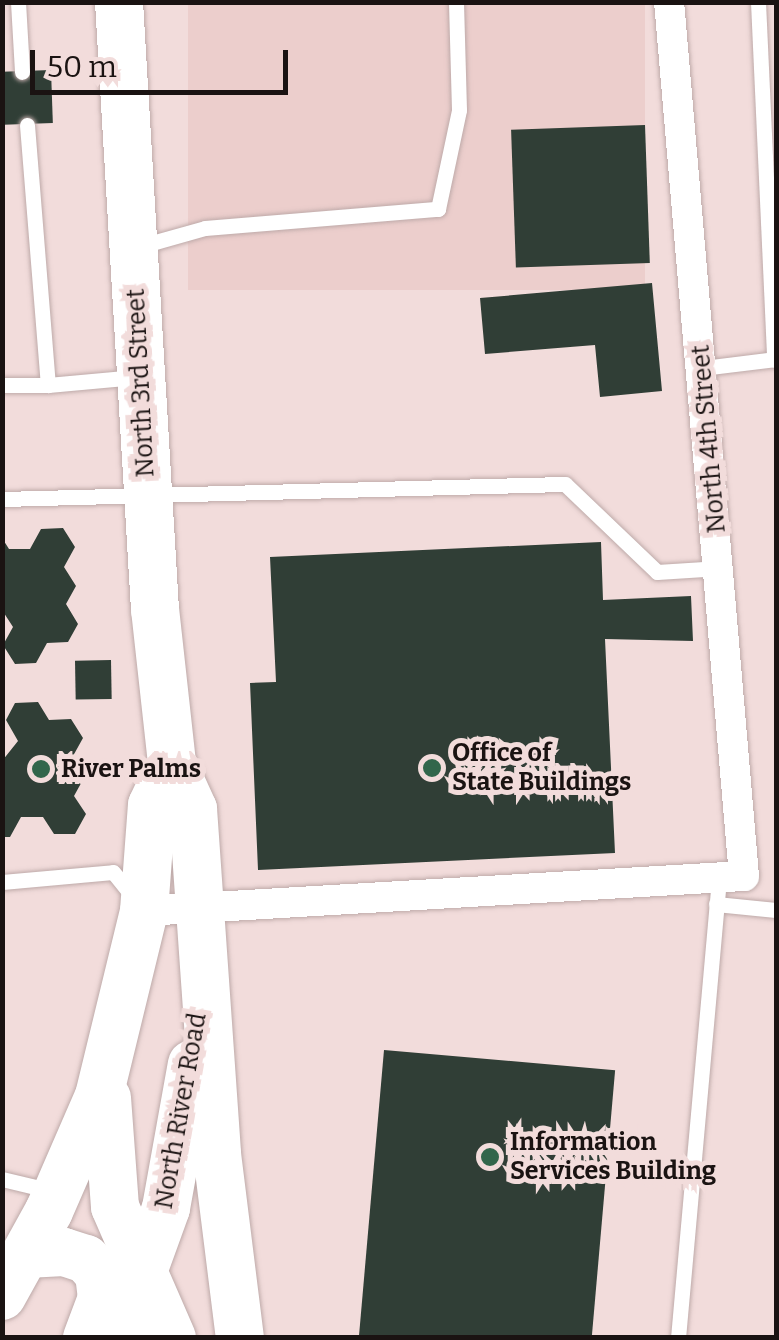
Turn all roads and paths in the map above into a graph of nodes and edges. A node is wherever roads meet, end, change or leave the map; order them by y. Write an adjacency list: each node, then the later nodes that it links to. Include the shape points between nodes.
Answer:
1 (18, 2): 6 (lane)
2 (119, 2): 8 (main road, North 3rd Street)
3 (456, 2): 8 (lane, via 458,110 438,209 204,228)
4 (669, 2): 10 (street, North 4th Street)
5 (758, 2): 9 (lane)
6 (22, 72)
7 (28, 125): 13 (lane)
8 (132, 248): 11 (main road, North 3rd Street)
9 (775, 360): 10 (lane)
10 (703, 368): 16 (street, North 4th Street)
11 (140, 376): 13 (lane); 14 (main road, North 3rd Street)
12 (2, 384): 13 (lane)
13 (48, 384)
14 (147, 498): 15 (lane); 16 (lane, via 565,484 657,572); 17 (main road, North 3rd Street)
15 (2, 499)
16 (720, 568): 19 (street, North 4th Street)
17 (172, 763): 21 (main road, North 3rd Street, via 152,805); 22 (main road, North 3rd Street, via 193,809)
18 (2, 882): 21 (lane, via 113,872)
19 (727, 886): 20 (lane); 22 (street); 33 (lane)
20 (776, 910)
21 (144, 911): 22 (street); 23 (main road, North 3rd Street)
22 (199, 922): 27 (main road, North River Road, via 189,1084); 32 (main road)
23 (115, 1030): 25 (main road, via 98,1096); 27 (main road, via 105,1121 108,1171 115,1207)
24 (2, 1180): 25 (lane)
25 (57, 1192): 26 (main road)
26 (26, 1254): 28 (main road); 29 (main road, via 64,1252 86,1259 100,1274 102,1298)
27 (145, 1278): 30 (main road, North River Road); 31 (main road)
28 (2, 1296)
29 (87, 1338)
30 (118, 1338)
31 (172, 1338)
32 (240, 1338)
33 (678, 1338)

